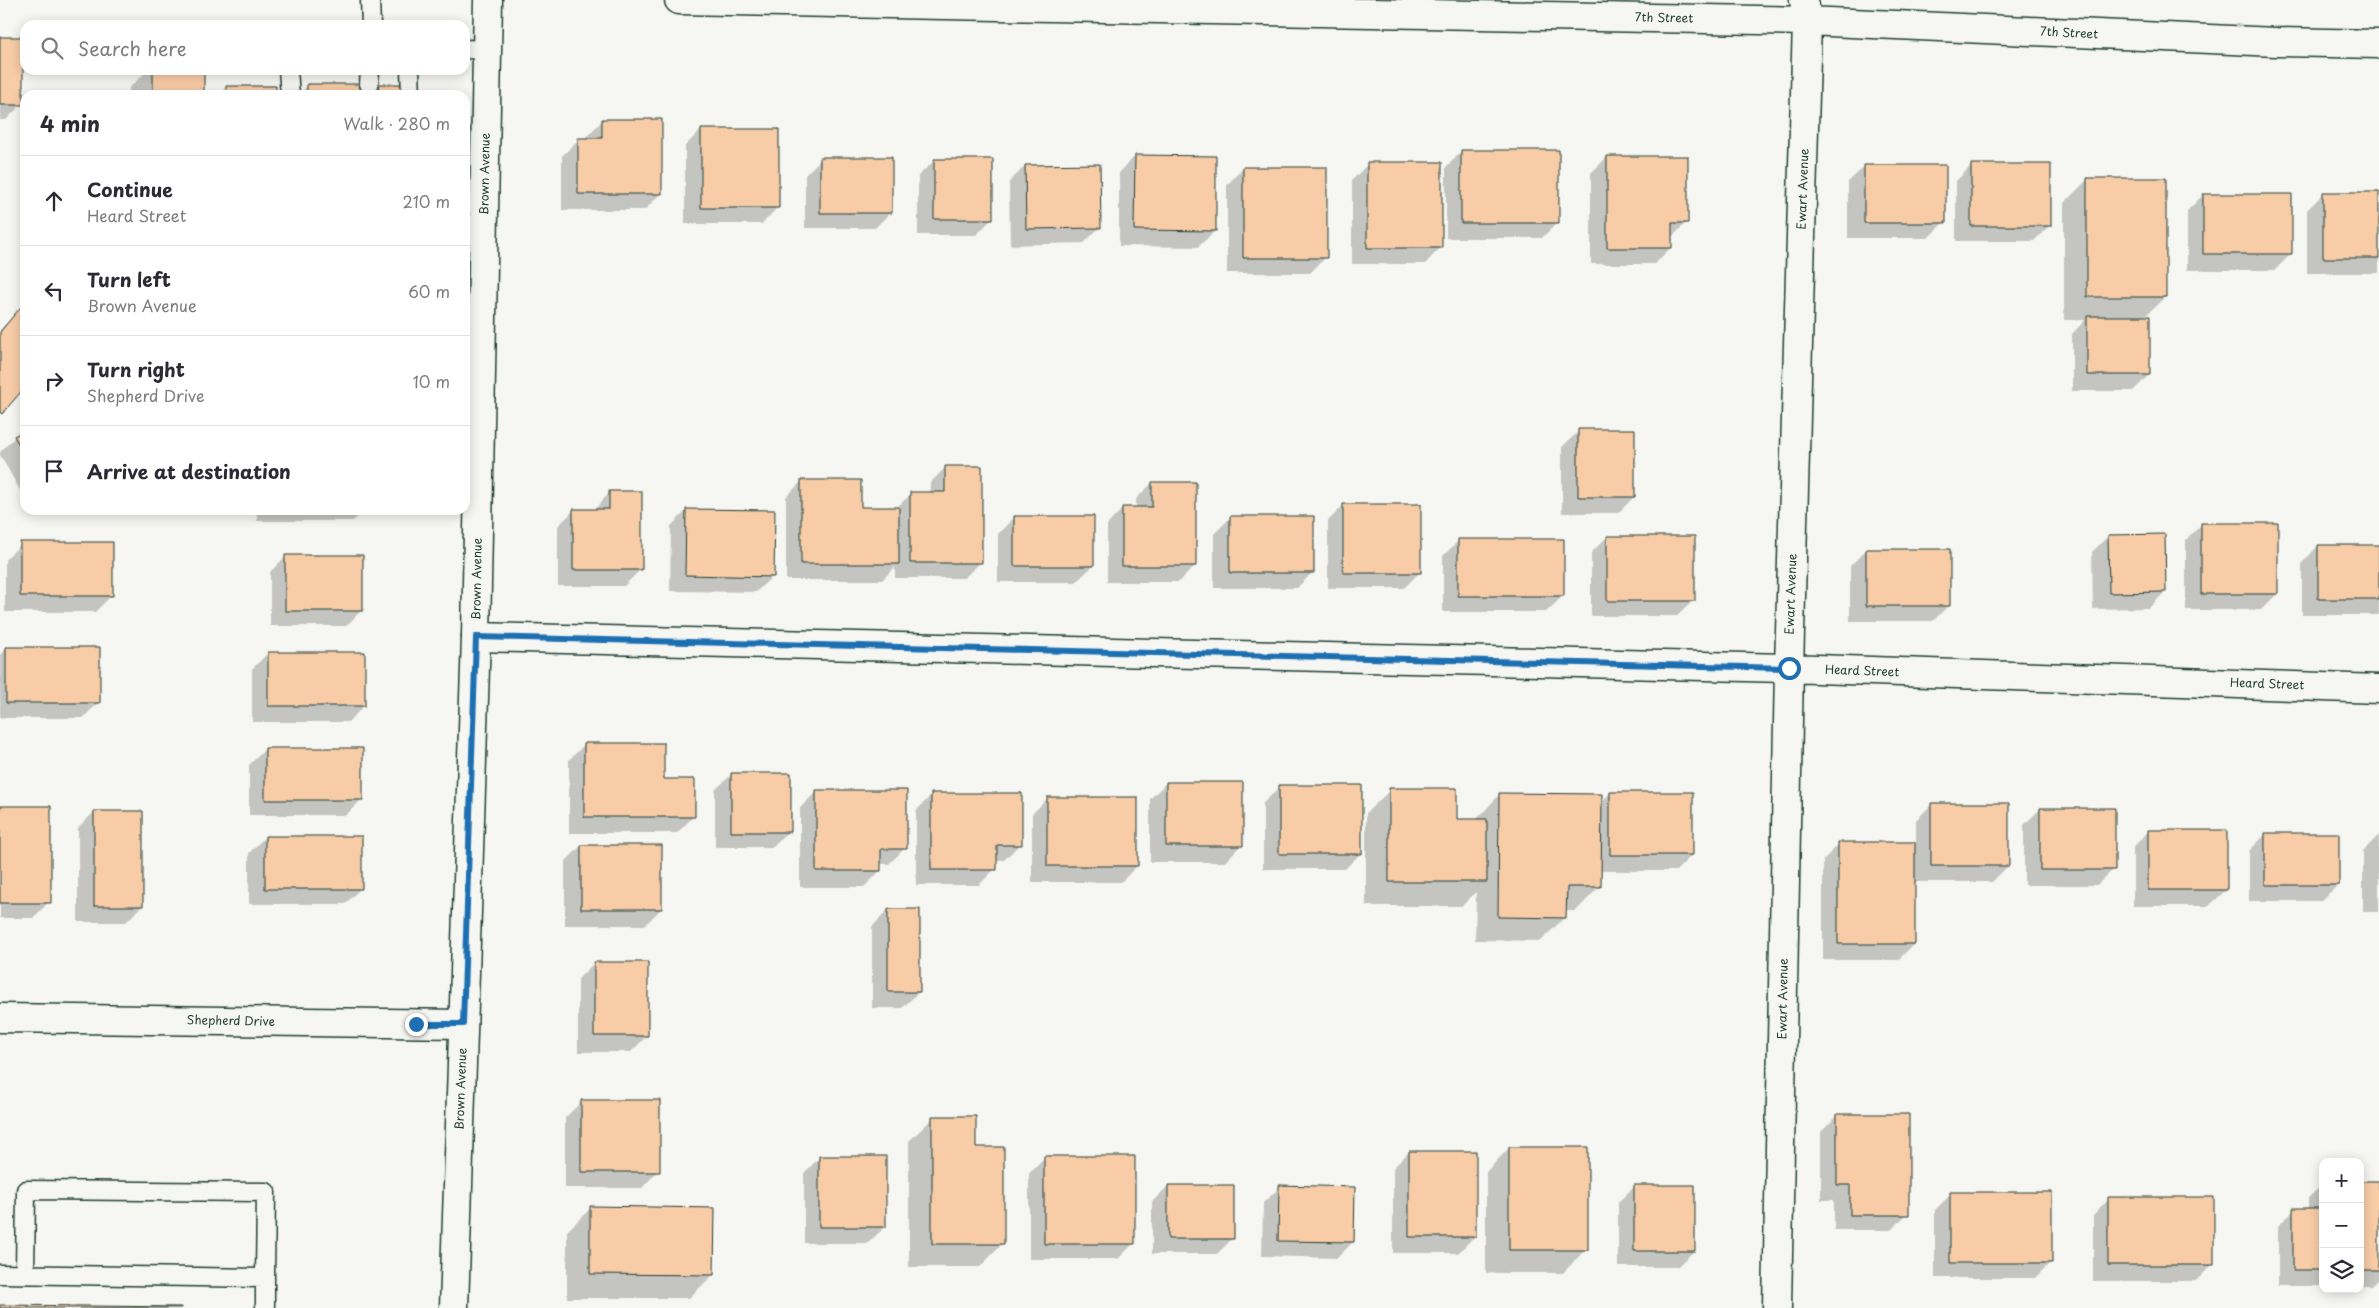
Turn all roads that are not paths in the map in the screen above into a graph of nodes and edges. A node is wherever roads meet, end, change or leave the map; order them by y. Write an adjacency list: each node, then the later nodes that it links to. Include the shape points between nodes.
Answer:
1 (370, 0): 5 (lane)
2 (488, 0): 7 (street, Brown Avenue)
3 (679, 0): 4 (street, 7th Street)
4 (1806, 10): 6 (street, 7th Street, via 2276,42); 14 (street, Ewart Avenue)
5 (371, 20)
6 (2379, 44)
7 (476, 49): 12 (street, Brown Avenue)
8 (288, 75): 10 (lane)
9 (410, 75): 11 (lane)
10 (290, 90)
11 (411, 90)
12 (475, 203): 13 (street, Brown Avenue)
13 (476, 637): 14 (street, Heard Street); 17 (street, Brown Avenue)
14 (1789, 668): 15 (street, Heard Street); 23 (street, Ewart Avenue)
15 (2379, 689)
16 (0, 1018): 17 (street, Shepherd Drive)
17 (463, 1024): 22 (street, Brown Avenue)
18 (0, 1274): 19 (lane)
19 (24, 1274): 20 (lane); 20 (lane, via 26,1190 266,1192)
20 (265, 1278): 21 (lane)
21 (265, 1308)
22 (454, 1308)
23 (1776, 1308)

